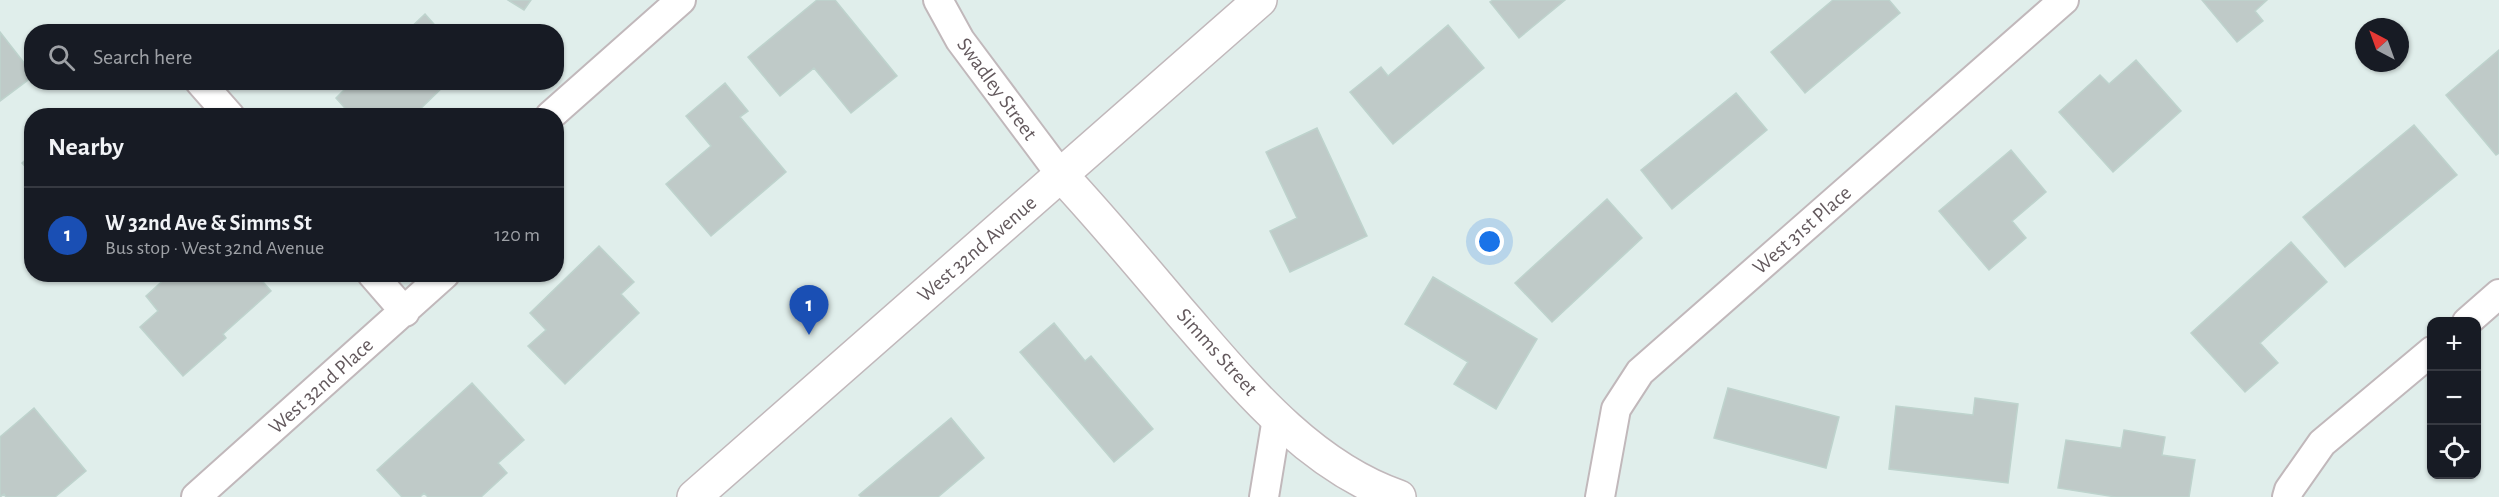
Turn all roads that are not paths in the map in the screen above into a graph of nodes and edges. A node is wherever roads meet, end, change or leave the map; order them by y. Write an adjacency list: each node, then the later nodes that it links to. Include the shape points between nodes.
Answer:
1 (681, 0): 7 (street)
2 (938, 0): 8 (street, Swadley Street, via 960,40)
3 (1260, 0): 8 (street, West 32nd Avenue)
4 (2064, 0): 20 (street, West 31st Place, via 1640,372 1616,409)
5 (207, 90): 6 (street)
6 (223, 108)
7 (559, 108)
8 (1061, 175): 15 (street, Simms Street); 17 (street, West 32nd Avenue)
9 (379, 282): 12 (street)
10 (437, 282): 12 (street, West 32nd Place)
11 (2499, 294): 13 (street)
12 (405, 312): 16 (street, West 32nd Place)
13 (2472, 317)
14 (2427, 355): 21 (street, via 2322,443)
15 (1277, 418): 18 (street); 19 (street, Simms Street, via 1328,460 1376,489)
16 (196, 497)
17 (694, 497)
18 (1264, 497)
19 (1399, 497)
20 (1600, 497)
21 (2287, 497)

